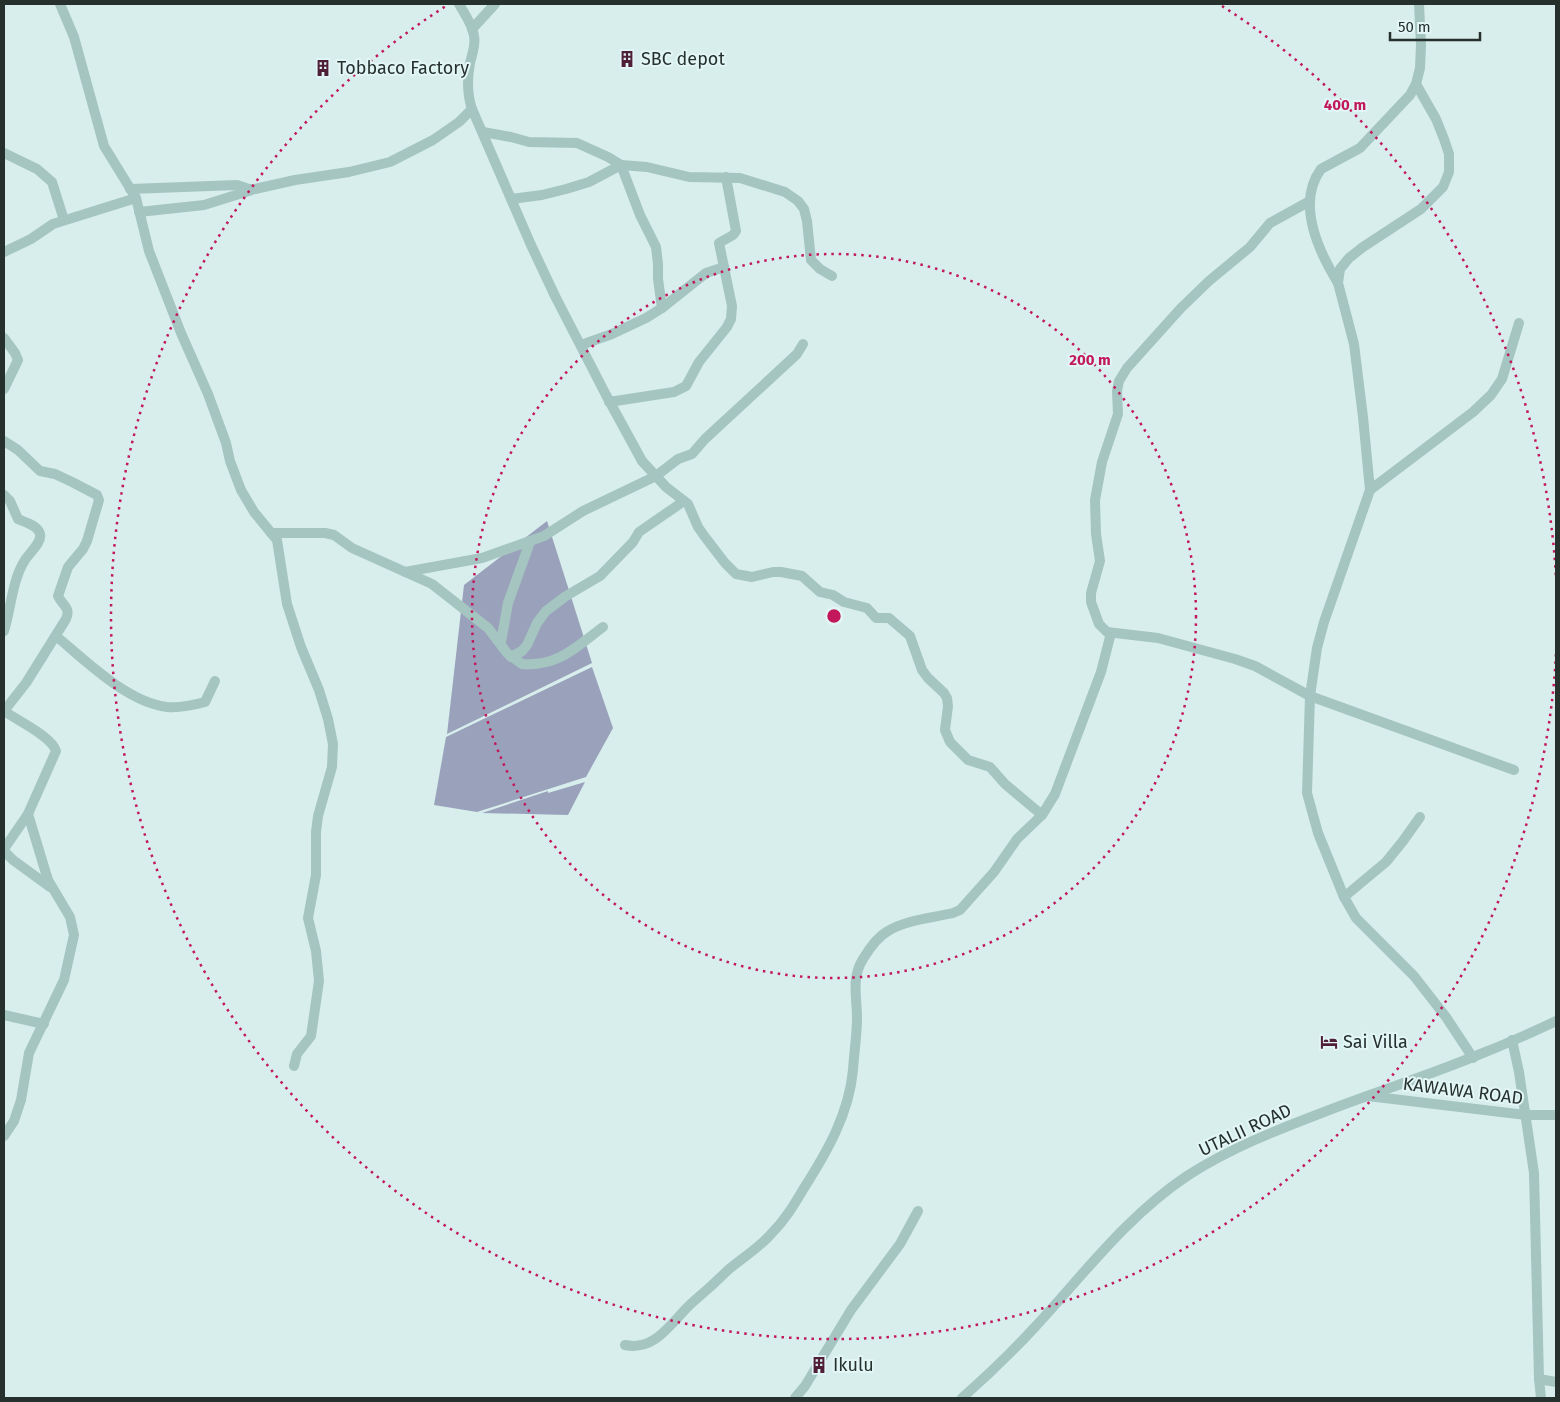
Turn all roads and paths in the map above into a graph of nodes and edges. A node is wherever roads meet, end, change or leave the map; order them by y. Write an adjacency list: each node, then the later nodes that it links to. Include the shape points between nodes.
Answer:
1 (60, 4): 13 (street, via 74,37 104,146)
2 (459, 4): 5 (street)
3 (495, 4): 5 (street)
4 (1419, 4): 6 (street, via 1421,45)
5 (472, 29): 7 (street, via 474,46 468,79)
6 (1416, 84): 15 (street, via 1400,108 1360,148 1321,169 1316,175); 21 (street, via 1444,139 1449,154 1449,172 1443,187 1421,209 1349,258 1340,269)
7 (472, 109): 8 (street); 12 (street, via 460,122 433,140 390,162)
8 (482, 132): 10 (street, via 529,142 577,143 608,156); 14 (street)
9 (4, 153): 17 (street, via 37,169 52,182)
10 (620, 166): 11 (street, via 647,167 688,177); 14 (street, via 574,187); 22 (street, via 656,247)
11 (726, 177): 19 (street, via 736,231 719,243); 20 (street, via 757,182 785,192 798,201 807,221 812,260)
12 (255, 189): 13 (street, via 237,185); 16 (street, via 204,205)
13 (133, 193): 16 (street); 17 (street)
14 (511, 199): 26 (street)
15 (1310, 201): 21 (street, via 1316,237); 39 (street, via 1270,222 1250,247 1181,308 1119,381 1118,414 1102,462 1095,500 1100,561 1091,593 1098,624)
16 (139, 212): 34 (street, via 149,251 208,394 241,490)
17 (64, 220): 18 (street)
18 (4, 252)
19 (724, 267): 22 (street, via 706,273); 28 (street, via 732,306 731,319 686,386 674,392)
20 (832, 276)
21 (1338, 283): 31 (street, via 1354,344)
22 (662, 308): 26 (street, via 632,325)
23 (1519, 323): 31 (street, via 1502,379 1491,395)
24 (4, 338): 27 (street, via 18,360)
25 (803, 344): 30 (street, via 797,354 692,454 678,459)
26 (581, 345): 28 (street)
27 (4, 389)
28 (609, 402): 30 (street, via 642,461)
29 (4, 441): 40 (street, via 40,471 72,482 97,495 100,500 88,541 68,567 59,590 58,596 69,613)
30 (656, 476): 33 (street); 35 (street, via 582,511)
31 (1370, 490): 44 (street, via 1324,622)
32 (4, 495): 38 (street, via 18,519 35,527 40,535 19,571)
33 (684, 501): 42 (street, via 639,532 600,576 546,611 522,651); 47 (street, via 705,537 736,574 752,577 781,572 802,576 820,592 867,608 876,618 889,618 902,628 914,643 922,670 947,698 947,738 965,758 990,767 1005,784)
34 (271, 532): 36 (street, via 334,535 352,548); 57 (street, via 280,554 288,604 324,706 333,744 332,767 318,816 316,875 308,918 319,981 314,1027 297,1054)
35 (530, 542): 36 (street, via 482,558); 41 (street, via 508,603)
36 (405, 572): 41 (street, via 432,584 453,599)
37 (602, 627): 42 (street, via 583,644 556,660 528,665)
38 (4, 631)
39 (1111, 633): 44 (street, via 1158,638 1235,659 1255,666); 47 (street, via 1084,719 1055,794)
40 (56, 636): 43 (street, via 116,685 155,704 176,707 205,702); 46 (street, via 4,711 56,748 56,755)
41 (501, 642): 42 (street)
42 (511, 657)
43 (215, 681)
44 (1310, 696): 45 (street); 51 (street, via 1307,793 1318,833)
45 (1514, 770)
46 (28, 814): 49 (street); 50 (street, via 44,870)
47 (1042, 814): 63 (street, via 1017,839 994,872 960,910 902,925 878,938 870,948 856,977 856,1032 846,1102 837,1131 818,1168 788,1215 769,1236 689,1306 656,1340 635,1347)
48 (1420, 817): 51 (street, via 1386,862)
49 (4, 850): 50 (street)
50 (53, 888): 54 (street, via 70,917 74,935 64,980)
51 (1344, 897): 56 (street, via 1356,918 1414,976)
52 (4, 1015): 54 (street)
53 (1556, 1021): 55 (street, UTALII ROAD)
54 (44, 1024): 61 (street, via 29,1053 14,1120)
55 (1512, 1040): 56 (street, UTALII ROAD); 59 (street)
56 (1473, 1058): 58 (street, UTALII ROAD)
57 (294, 1066)
58 (1365, 1096): 59 (street, KAWAWA ROAD); 67 (street, UTALII ROAD, via 1236,1148 1186,1177 1114,1238 1034,1328)
59 (1526, 1115): 60 (street, KAWAWA ROAD); 64 (street, via 1534,1182)
60 (1556, 1115)
61 (4, 1136)
62 (918, 1211): 66 (street, via 900,1244 851,1310)
63 (625, 1345)
64 (1540, 1379): 65 (street); 68 (street)
65 (1556, 1382)
66 (795, 1398)
67 (962, 1398)
68 (1542, 1398)

